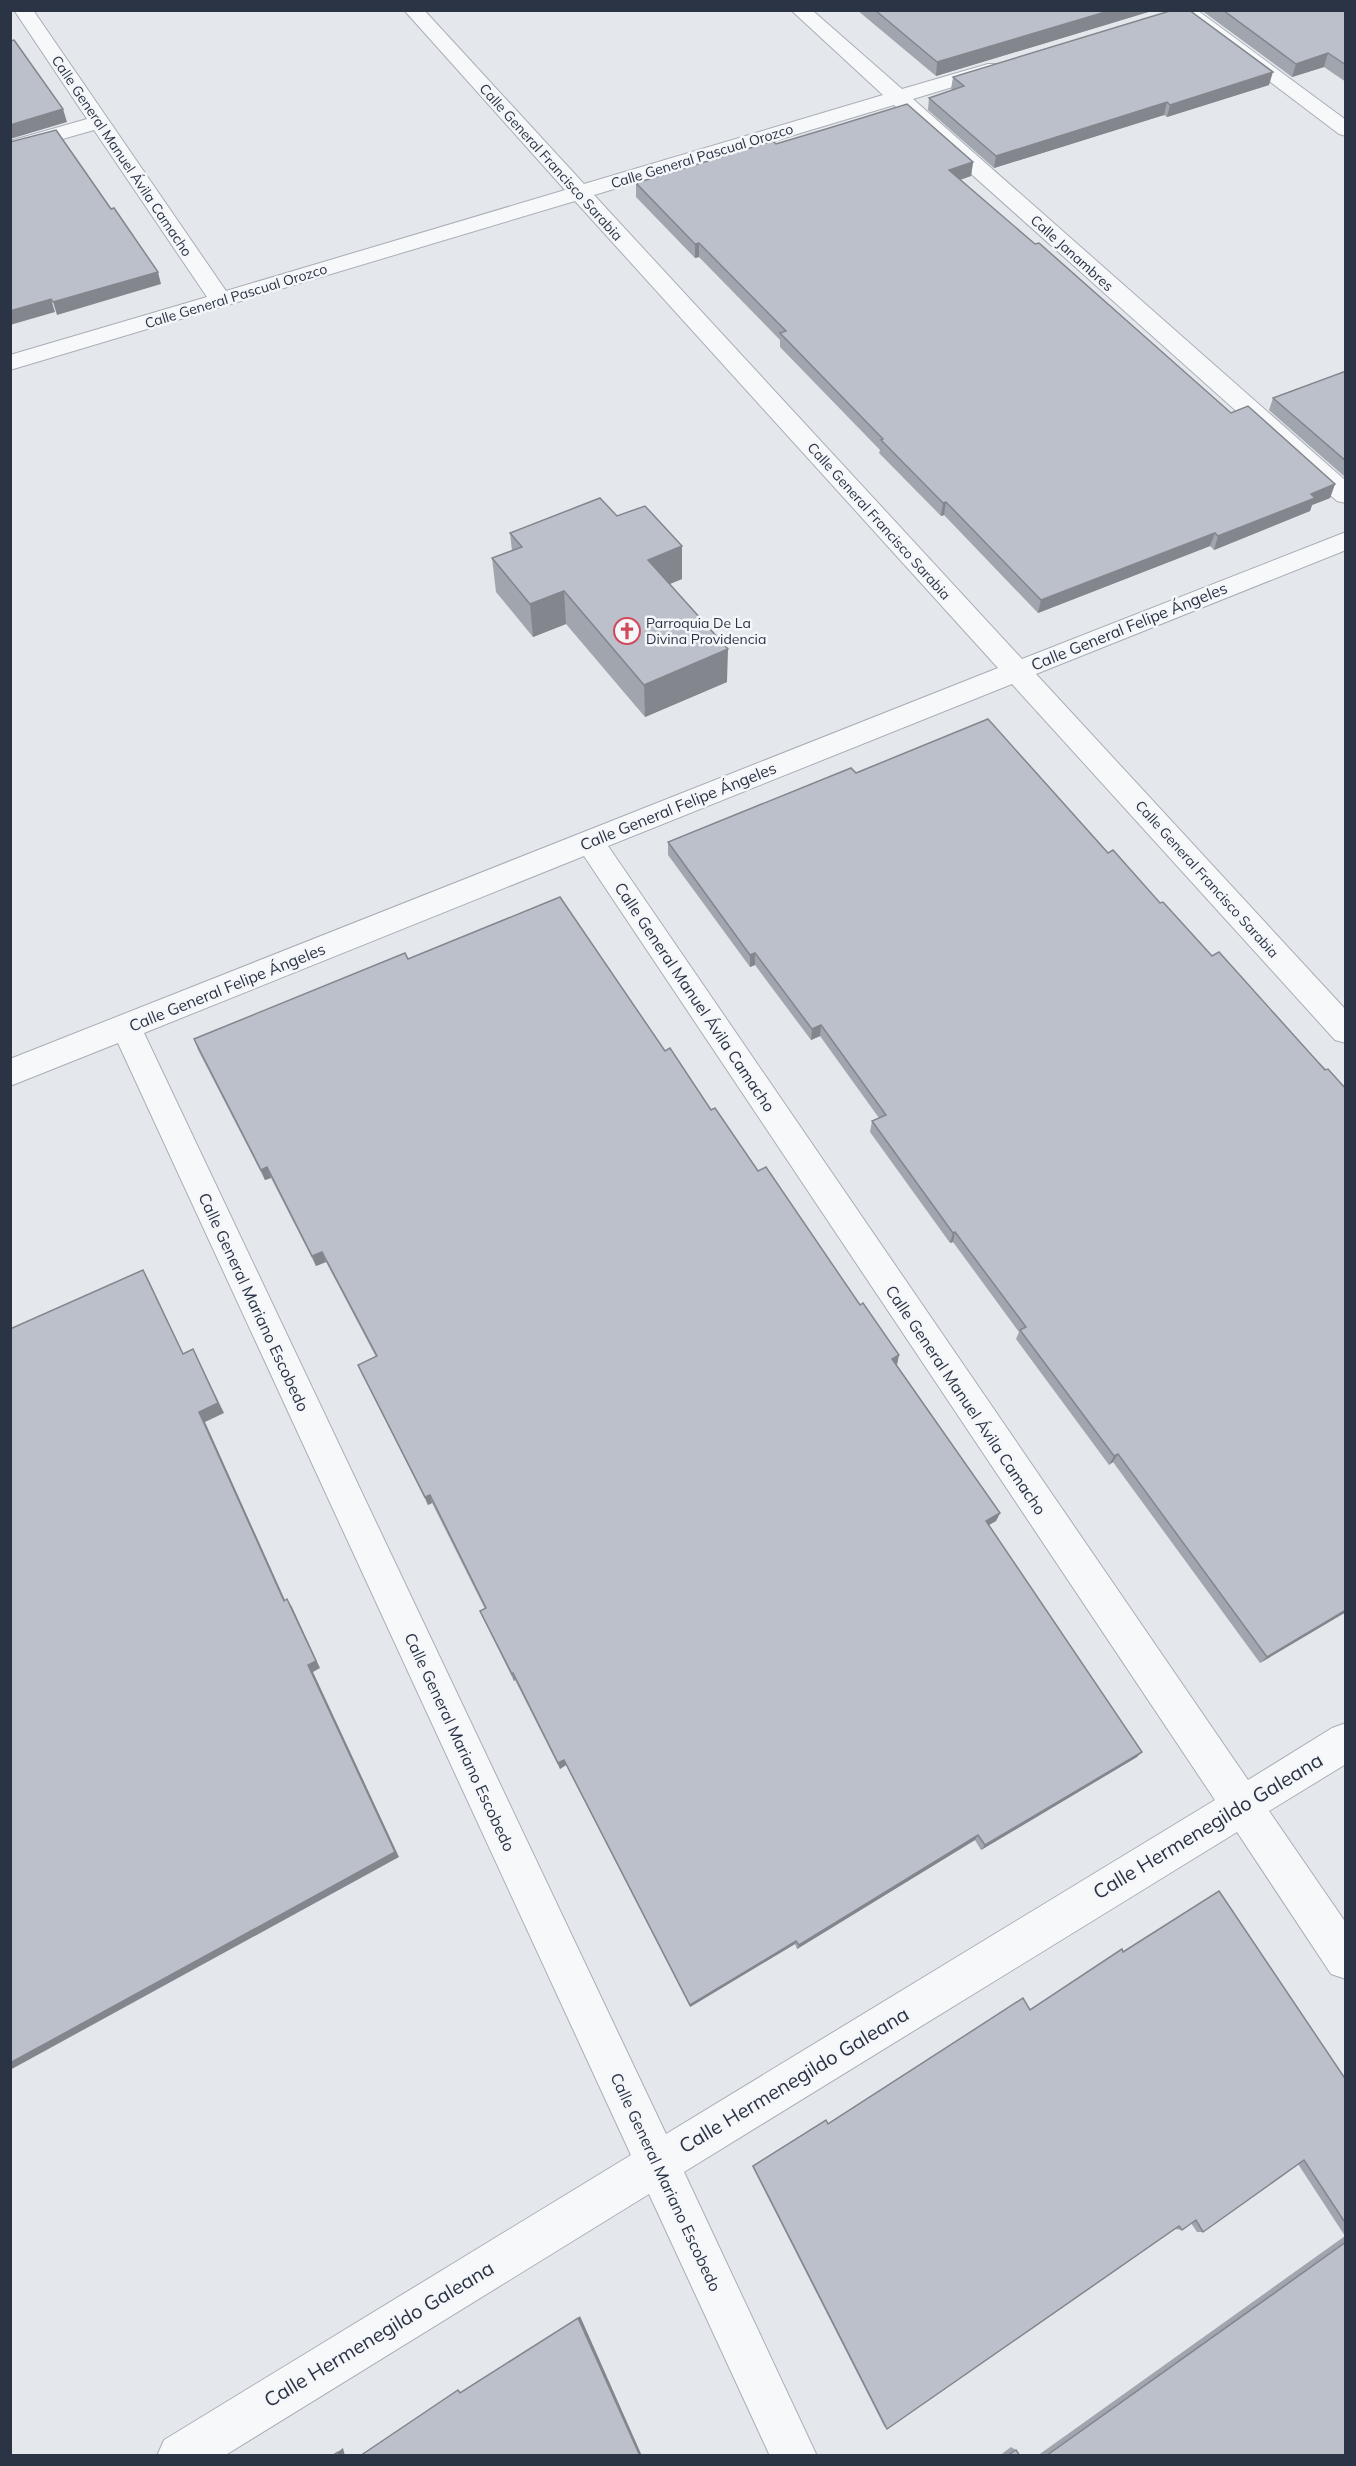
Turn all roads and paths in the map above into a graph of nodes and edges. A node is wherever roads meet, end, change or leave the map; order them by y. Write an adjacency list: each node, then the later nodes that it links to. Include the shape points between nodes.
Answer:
1 (23, 10): 8 (street, Calle General Manuel Ávila Camacho)
2 (413, 10): 11 (street, Calle General Francisco Sarabia)
3 (800, 10): 7 (street, Calle Janambres)
4 (1185, 11): 5 (street); 9 (street)
5 (1162, 18)
6 (1018, 61): 7 (street, Calle General Pascual Orozco)
7 (897, 98): 11 (street, Calle General Pascual Orozco); 14 (street, Calle Janambres)
8 (98, 122): 10 (street); 12 (street, Calle General Manuel Ávila Camacho)
9 (1346, 130)
10 (10, 148)
11 (579, 193): 12 (street, Calle General Pascual Orozco); 16 (street, Calle General Francisco Sarabia)
12 (220, 301): 13 (street, Calle General Pascual Orozco)
13 (10, 363)
14 (1346, 495)
15 (1346, 540): 16 (street, Calle General Felipe Ángeles)
16 (1016, 671): 17 (street, Calle General Felipe Ángeles); 19 (street, Calle General Francisco Sarabia)
17 (589, 841): 18 (street, Calle General Felipe Ángeles); 22 (street, Calle General Manuel Ávila Camacho)
18 (126, 1028): 20 (street, Calle General Felipe Ángeles); 24 (street, Calle General Mariano Escobedo)
19 (1346, 1031)
20 (10, 1073)
21 (1346, 1742): 22 (street, Calle Hermenegildo Galeana)
22 (1240, 1806): 23 (street, Calle General Manuel Ávila Camacho); 24 (street, Calle Hermenegildo Galeana)
23 (1346, 1959)
24 (657, 2163): 25 (street, Calle Hermenegildo Galeana); 26 (street, Calle General Mariano Escobedo)
25 (180, 2456)
26 (794, 2456)

